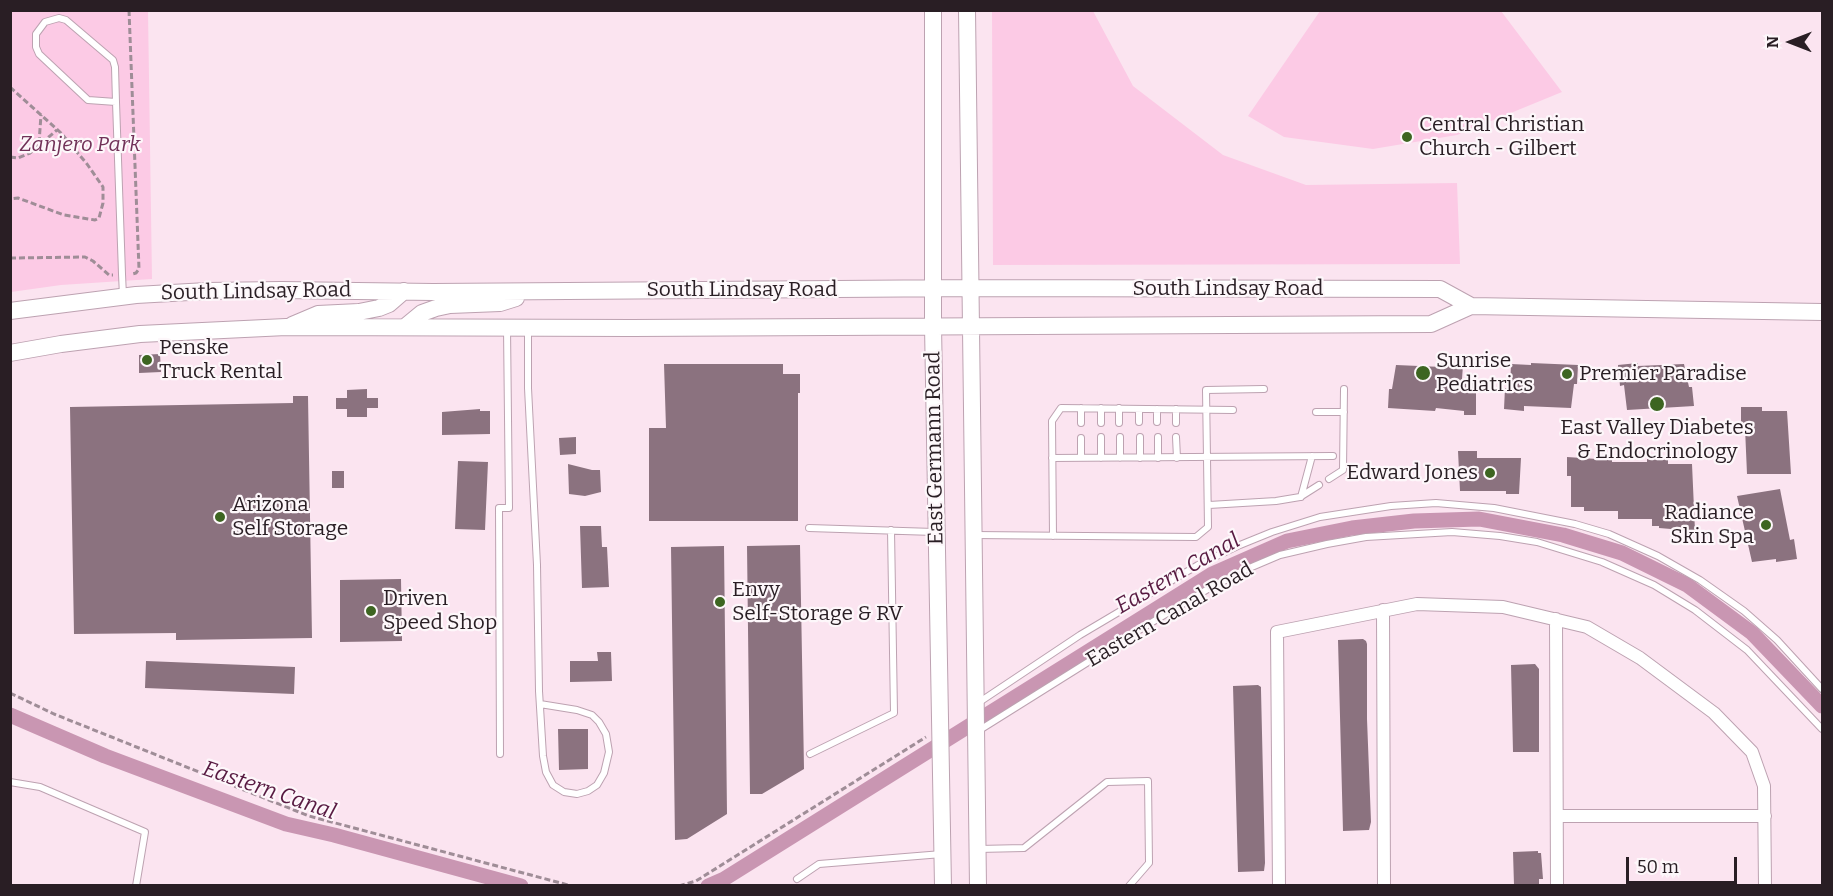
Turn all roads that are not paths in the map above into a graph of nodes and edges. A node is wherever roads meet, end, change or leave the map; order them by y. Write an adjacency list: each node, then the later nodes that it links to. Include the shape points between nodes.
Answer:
1 (933, 10): 5 (main road, East Germann Road)
2 (967, 10): 4 (main road, East Germann Road)
3 (116, 102): 3 (lane, via 113,60 66,20 45,22 36,34 39,54 88,100); 8 (lane)
4 (971, 288): 5 (main road, South Lindsay Road); 9 (main road, South Lindsay Road, via 1440,289); 13 (main road, East Germann Road)
5 (933, 289): 7 (main road, South Lindsay Road); 12 (main road, East Germann Road)
6 (404, 291): 7 (main road, South Lindsay Road); 8 (main road, South Lindsay Road, via 207,291); 14 (main road, via 379,308 318,314)
7 (542, 291): 15 (main road, via 500,303 436,308 422,313)
8 (123, 296): 10 (main road, South Lindsay Road)
9 (1471, 306): 11 (main road, South Lindsay Road); 13 (main road, South Lindsay Road, via 1431,324)
10 (10, 311)
11 (1822, 312)
12 (933, 326): 13 (main road, South Lindsay Road); 17 (main road, South Lindsay Road); 59 (main road, East Germann Road)
13 (971, 326): 60 (main road, East Germann Road)
14 (286, 327): 15 (main road, South Lindsay Road); 18 (main road, South Lindsay Road, via 140,334)
15 (405, 327): 16 (main road, South Lindsay Road)
16 (507, 328): 17 (main road, South Lindsay Road); 69 (lane, via 509,508 499,508)
17 (528, 328): 65 (lane)
18 (10, 353)
19 (1264, 389): 27 (lane, via 1206,390)
20 (1344, 389): 30 (lane)
21 (1081, 408): 22 (lane); 32 (lane); 46 (lane, via 1061,408 1052,421)
22 (1101, 408): 23 (lane); 33 (lane)
23 (1119, 408): 24 (lane); 34 (lane)
24 (1139, 409): 25 (lane); 35 (lane)
25 (1157, 409): 26 (lane); 31 (lane)
26 (1176, 409): 27 (lane); 36 (lane)
27 (1206, 410): 28 (lane); 45 (lane)
28 (1233, 410)
29 (1316, 412): 30 (lane)
30 (1344, 412): 53 (lane, via 1343,470)
31 (1157, 422)
32 (1081, 423)
33 (1101, 423)
34 (1119, 423)
35 (1139, 423)
36 (1176, 423)
37 (1101, 437): 48 (lane)
38 (1120, 437): 49 (lane)
39 (1140, 437): 50 (lane)
40 (1158, 437): 51 (lane)
41 (1176, 437): 52 (lane)
42 (1081, 438): 47 (lane)
43 (1312, 456): 44 (lane); 45 (lane); 55 (lane)
44 (1333, 456)
45 (1207, 457): 52 (lane); 56 (lane)
46 (1052, 458): 47 (lane); 61 (lane)
47 (1081, 458): 48 (lane)
48 (1101, 458): 49 (lane)
49 (1120, 458): 50 (lane)
50 (1140, 458): 51 (lane)
51 (1158, 458): 52 (lane)
52 (1177, 458)
53 (1329, 479)
54 (1319, 485): 55 (lane)
55 (1300, 497): 56 (lane)
56 (1209, 505): 61 (lane, via 1208,527 1196,537)
57 (809, 528): 58 (lane)
58 (891, 530): 59 (lane); 70 (lane, via 894,713)
59 (937, 532): 75 (main road, East Germann Road)
60 (973, 535): 61 (lane); 66 (main road, East Germann Road)
61 (1053, 536)
62 (1383, 610): 63 (street, via 1417,604 1503,607); 81 (street, via 1277,632); 82 (street)
63 (1556, 620): 72 (street); 73 (street, via 1587,627 1640,658 1714,713 1752,752 1764,786)
64 (1822, 689): 66 (lane, via 1744,611 1658,556 1575,524 1494,508 1436,503 1320,517 1240,545 1198,565 1080,635)
65 (540, 704): 65 (lane, via 546,772 553,785 564,792 588,791 604,773 609,752 600,722 577,710)
66 (975, 704): 68 (main road, East Germann Road)
67 (1822, 729): 68 (lane, Eastern Canal Road, via 1747,650 1654,585 1602,562 1537,542 1452,532 1366,537 1327,544 1281,555 1246,569 1208,588)
68 (975, 733): 74 (main road, East Germann Road)
69 (500, 754)
70 (810, 754)
71 (10, 782): 77 (lane, via 40,787 145,832)
72 (1557, 816): 73 (street); 83 (street)
73 (1765, 816): 84 (street)
74 (977, 849): 79 (main road, East Germann Road); 80 (lane, via 1024,848 1107,782 1148,781 1149,863)
75 (943, 854): 76 (lane, via 819,864); 78 (main road, East Germann Road)
76 (797, 879)
77 (136, 885)
78 (943, 885)
79 (978, 885)
80 (1129, 885)
81 (1280, 885)
82 (1384, 885)
83 (1557, 885)
84 (1765, 885)

